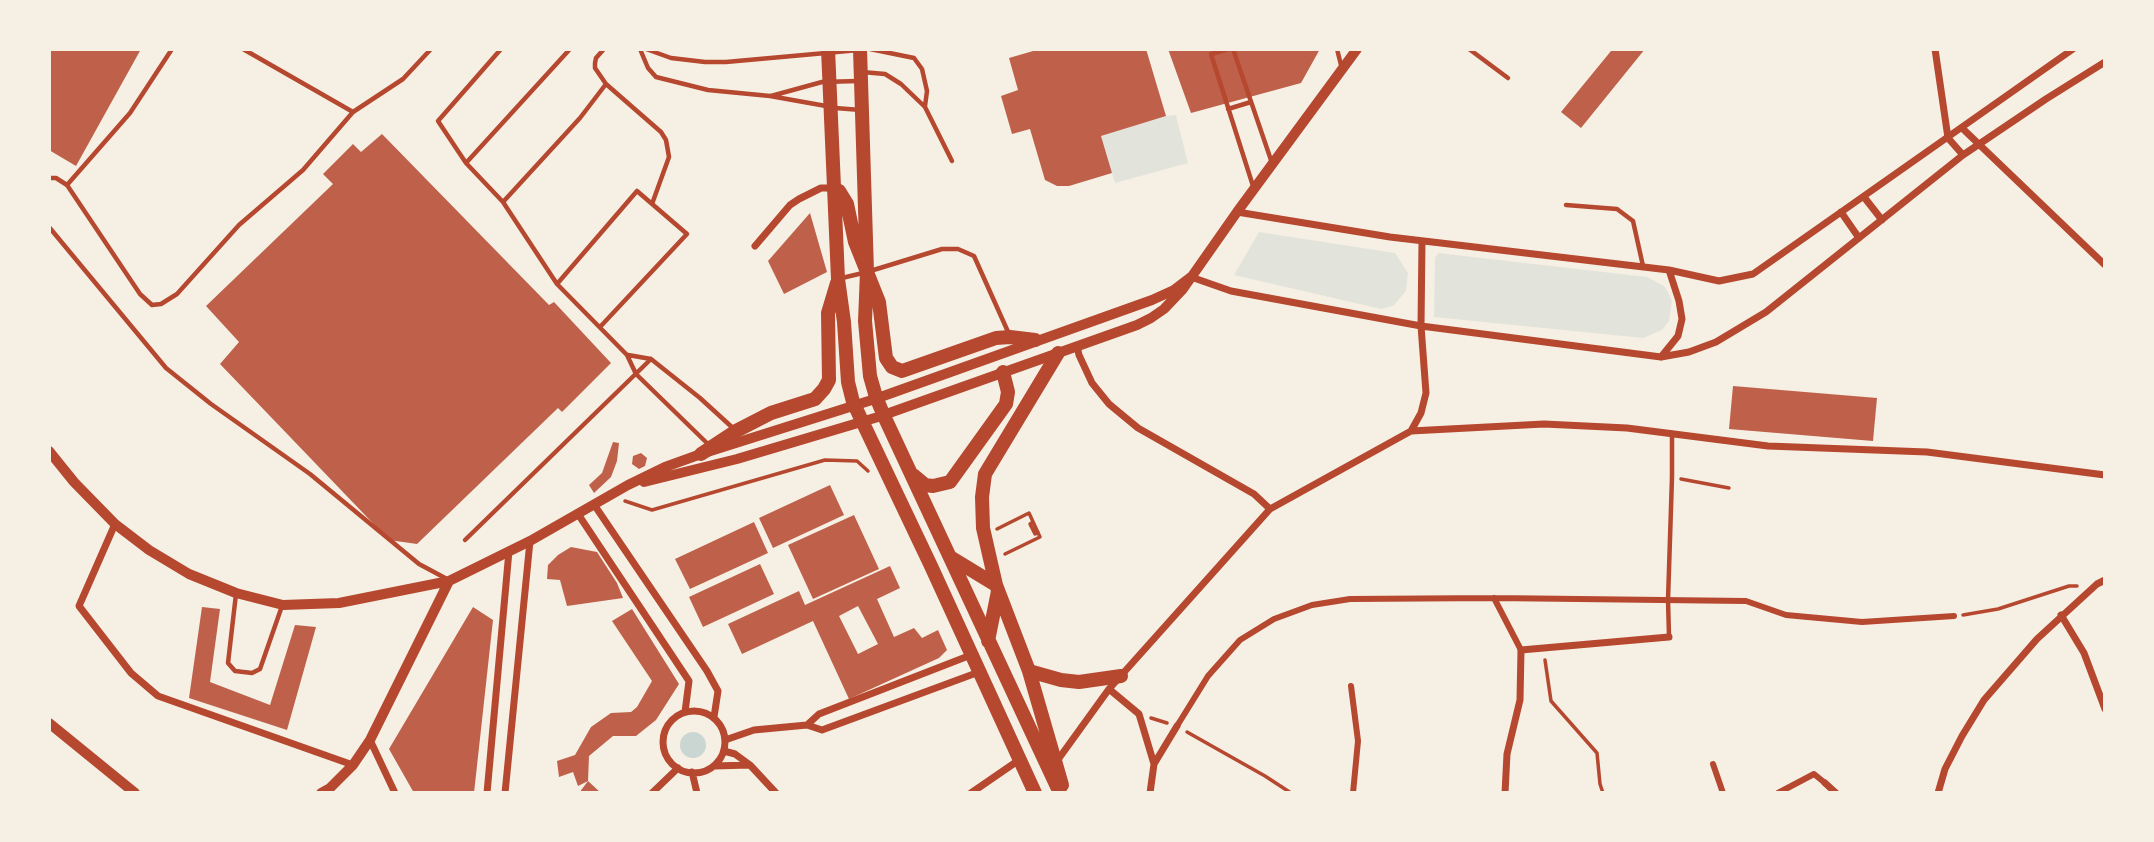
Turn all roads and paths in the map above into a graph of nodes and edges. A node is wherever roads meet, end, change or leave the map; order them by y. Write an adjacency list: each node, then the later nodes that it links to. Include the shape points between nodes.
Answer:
1 (172, 49): 38 (lane, via 131,113)
2 (430, 49): 29 (lane, via 403,79)
3 (501, 49): 35 (lane, via 438,121)
4 (570, 49): 35 (lane)
5 (604, 49): 22 (lane, via 595,68)
6 (640, 49): 23 (lane, via 656,77 708,90)
7 (646, 49): 16 (lane, via 705,62)
8 (863, 49): 16 (lane); 19 (main road); 26 (lane, via 914,58 927,91)
9 (1231, 49): 24 (lane); 27 (lane, via 1211,54)
10 (1337, 49): 18 (lane)
11 (1357, 49): 18 (street)
12 (1469, 49): 20 (lane)
13 (1935, 49): 31 (street)
14 (2073, 49): 30 (street)
15 (248, 50): 29 (lane)
16 (828, 51): 21 (main road)
17 (2105, 62): 32 (street)
18 (1343, 69): 36 (street)
19 (862, 77): 21 (lane); 26 (lane, via 885,74); 28 (main road)
20 (1508, 78)
21 (829, 81): 23 (lane); 25 (main road)
22 (606, 84): 42 (lane); 43 (lane, via 666,141 669,157)
23 (770, 96): 25 (lane)
24 (1251, 102): 27 (lane); 36 (lane)
25 (831, 107): 28 (lane); 39 (main road)
26 (925, 107): 34 (lane)
27 (1228, 109): 40 (lane)
28 (862, 110): 55 (main road)
29 (353, 112): 38 (lane, via 303,170 239,225 177,294 162,304 152,305 140,294)
30 (1962, 128): 31 (street); 32 (street)
31 (1948, 138): 33 (street); 41 (street)
32 (1980, 144): 33 (street); 52 (street)
33 (1963, 155): 47 (street)
34 (951, 161)
35 (466, 163): 42 (lane)
36 (1272, 164): 40 (street)
37 (49, 178): 38 (lane)
38 (67, 185)
39 (833, 188): 51 (street, via 799,198); 55 (main road, via 847,204); 57 (main road)
40 (1254, 189): 45 (street)
41 (1864, 197): 46 (street); 47 (street)
42 (503, 202): 58 (lane)
43 (652, 204): 58 (lane, via 637,191); 60 (lane, via 687,234)
44 (1566, 205): 53 (lane, via 1617,209 1633,221)
45 (1237, 212): 50 (street); 56 (street)
46 (1841, 212): 49 (street); 54 (street, via 1753,274 1718,281)
47 (1882, 220): 49 (street)
48 (49, 228): 93 (lane, via 166,368 310,474 419,564)
49 (1859, 238): 66 (street, via 1766,312 1716,342)
50 (1422, 241): 53 (street); 59 (street)
51 (755, 246)
52 (2105, 265)
53 (1643, 267): 54 (street)
54 (1669, 270): 66 (street, via 1682,319 1678,336)
55 (867, 272): 57 (lane); 61 (lane, via 942,249 974,256); 61 (main road, via 879,302 886,358 892,367 902,371); 76 (main road, via 870,376)
56 (1191, 277): 59 (street, via 1231,291); 62 (street, via 1152,300); 63 (street, via 1151,318)
57 (838, 279): 70 (main road, via 828,313 829,380 824,389 815,399 771,413); 106 (main road, via 853,402)
58 (557, 284): 60 (lane)
59 (1421, 326): 66 (street); 71 (street, via 1426,393)
60 (600, 327): 65 (lane)
61 (1010, 337): 62 (main road)
62 (1035, 340): 73 (street, via 875,399)
63 (1077, 346): 64 (street); 83 (street, via 1092,383 1109,404 1138,428 1254,494)
64 (1058, 353): 69 (street); 91 (main road, via 985,474 983,528)
65 (627, 355): 67 (lane); 68 (lane)
66 (1661, 357)
67 (651, 359): 68 (lane); 70 (lane)
68 (636, 374): 73 (lane); 87 (lane)
69 (998, 374): 76 (main road, via 1008,392 1006,404 950,482 925,485); 79 (street, via 878,417 671,477)
70 (736, 431): 73 (main road)
71 (1411, 431): 72 (street, via 1544,424); 83 (street)
72 (1672, 434): 77 (street, via 1768,446 1927,452); 78 (lane)
73 (706, 450): 79 (street)
74 (49, 451): 86 (street)
75 (870, 474): 81 (path, via 856,461 825,460 652,510)
76 (913, 475): 90 (main road)
77 (2105, 475)
78 (1672, 477): 80 (path); 98 (lane)
79 (628, 485): 81 (street)
80 (1729, 488)
81 (610, 496): 82 (street)
82 (594, 506): 85 (street); 115 (street, via 707,671 718,691)
83 (1270, 509): 109 (street)
84 (1029, 513): 91 (path, via 1040,537)
85 (578, 514): 88 (street); 113 (street, via 689,681)
86 (115, 524): 96 (street, via 189,574); 126 (street, via 79,606 131,673 158,696)
87 (465, 540)
88 (530, 541): 89 (street); 136 (street)
89 (509, 551): 93 (street); 135 (street)
90 (950, 557): 95 (main road); 103 (main road)
91 (990, 562): 95 (main road)
92 (2105, 580): 94 (street)
93 (449, 581): 99 (street, via 339,603); 119 (street)
94 (2097, 584): 100 (street); 101 (path, via 2069,586 1998,609)
95 (998, 588): 103 (main road); 107 (main road)
96 (236, 593): 99 (street); 99 (lane, via 228,663 234,671 260,669)
97 (1494, 598): 98 (street); 105 (street); 118 (street, via 1350,599 1312,605 1274,619 1240,640 1208,676)
98 (1668, 600): 101 (street, via 1746,601 1786,615 1862,621); 102 (lane)
99 (283, 605)
100 (2061, 615): 112 (street, via 2084,653); 151 (street, via 1984,700 1945,769)
101 (1954, 616)
102 (1669, 637): 104 (street)
103 (988, 641): 142 (main road)
104 (1543, 648): 105 (street); 147 (path, via 1551,701 1597,754)
105 (1521, 650): 146 (street, via 1520,700 1507,754)
106 (971, 655): 108 (main road); 117 (street, via 818,714)
107 (1029, 671): 109 (main road, via 1070,681); 123 (main road)
108 (979, 672): 117 (street, via 822,730); 122 (main road)
109 (1121, 676): 111 (street)
110 (1351, 686): 145 (street, via 1358,741)
111 (1109, 689): 114 (street); 123 (street)
112 (2105, 709)
113 (685, 712): 115 (street); 129 (street, via 664,733 665,753)
114 (1139, 714): 118 (path); 124 (street)
115 (714, 717): 120 (street)
116 (49, 723): 133 (street)
117 (807, 725): 120 (street, via 754,730)
118 (1177, 726): 124 (street); 144 (path)
119 (370, 740): 126 (street); 134 (street)
120 (725, 740): 121 (street)
121 (724, 751): 127 (street); 128 (street)
122 (1020, 760): 140 (street); 141 (main road)
123 (1057, 761): 142 (main road)
124 (1154, 764): 143 (street)
125 (1713, 764): 148 (street)
126 (353, 765): 132 (street)
127 (750, 765): 128 (street); 139 (street)
128 (714, 766): 130 (street)
129 (678, 768): 130 (street); 137 (street)
130 (692, 772): 138 (street)
131 (1825, 783): 149 (street, via 1814,774); 150 (street)
132 (326, 791)
133 (135, 793)
134 (395, 793)
135 (488, 793)
136 (505, 793)
137 (652, 793)
138 (697, 793)
139 (776, 793)
140 (971, 793)
141 (1035, 793)
142 (1062, 793)
143 (1150, 793)
144 (1291, 793)
145 (1353, 793)
146 (1505, 793)
147 (1603, 793)
148 (1723, 793)
149 (1778, 793)
150 (1836, 793)
151 (1938, 793)

